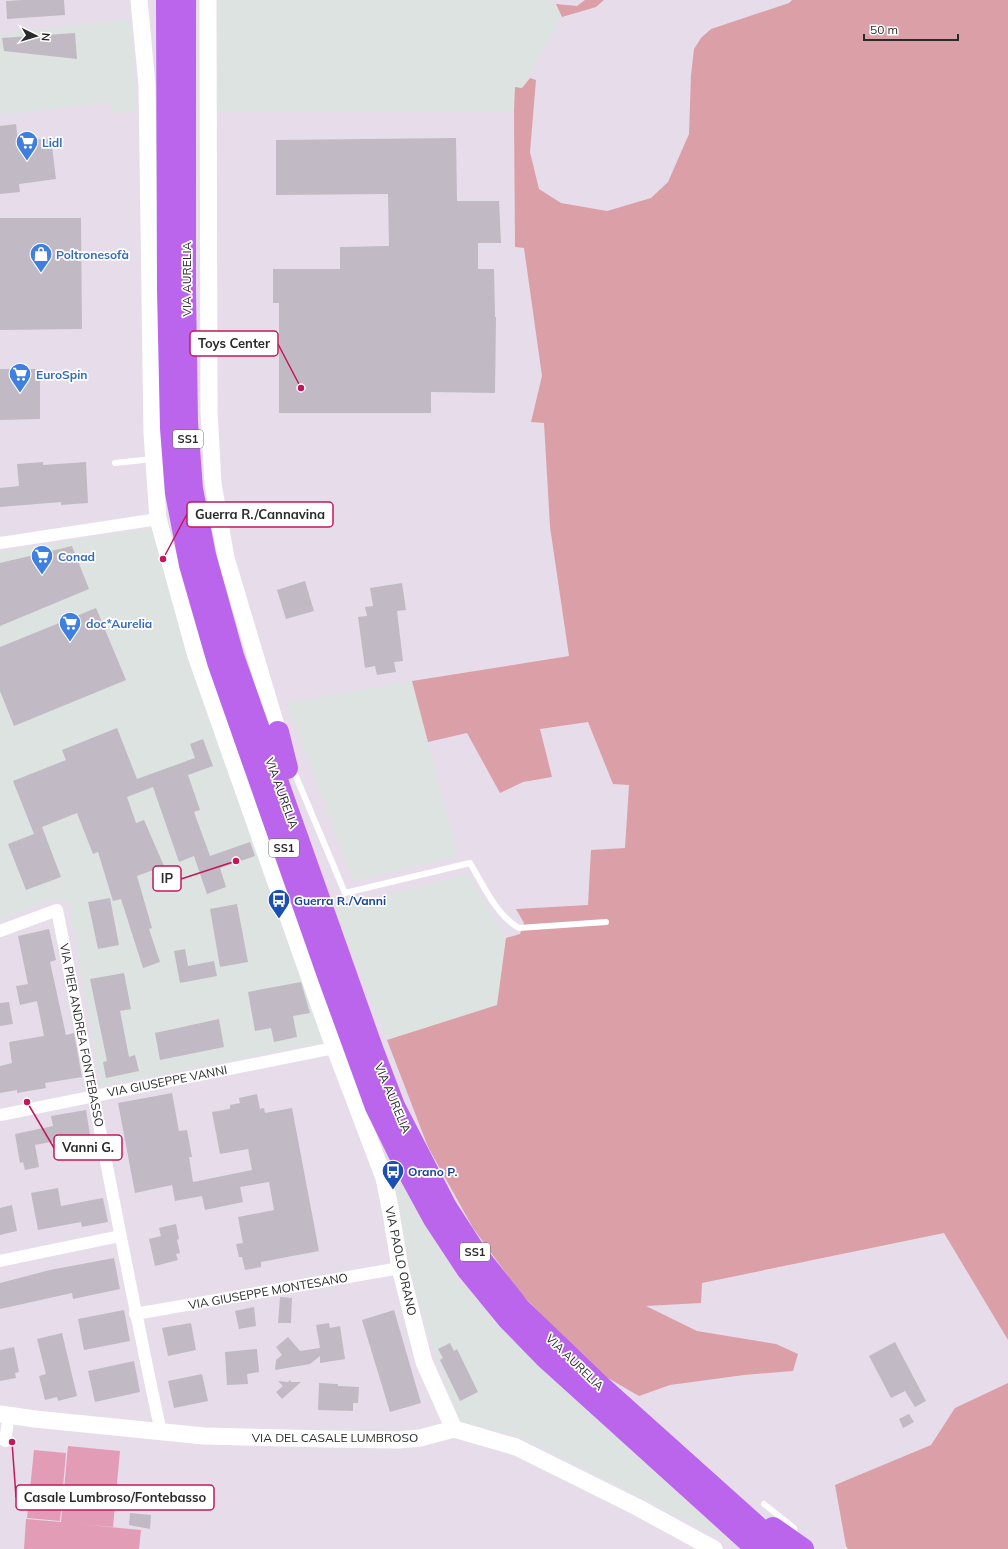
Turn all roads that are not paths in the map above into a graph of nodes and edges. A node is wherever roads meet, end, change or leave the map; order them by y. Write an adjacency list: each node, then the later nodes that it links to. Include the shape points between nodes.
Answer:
1 (139, 0): 5 (street, via 147,85)
2 (167, 0): 27 (highway, VIA AURELIA / SS1, via 168,290 171,428 176,493 190,565 218,662 376,1107 434,1219 467,1269 508,1319 545,1357)
3 (185, 0): 10 (highway, VIA AURELIA / SS1, via 187,399 192,489 205,555 233,656)
4 (208, 0): 9 (street, VIA AURELIA, via 209,411 214,484 226,558)
5 (153, 459): 6 (lane); 7 (street)
6 (115, 463)
7 (158, 519): 8 (street); 13 (street, via 196,656)
8 (0, 543)
9 (278, 732): 10 (highway, via 302,826); 11 (lane, via 345,893 470,863 501,914 520,928)
10 (306, 860): 25 (highway, VIA AURELIA / SS1, via 394,1106 446,1207 475,1252 520,1309 598,1384 720,1493)
11 (606, 922)
12 (0, 931): 14 (street, VIA PIER ANDREA FONTEBASSO, via 57,910)
13 (334, 1048): 14 (street, VIA GIUSEPPE VANNI); 18 (street, VIA PAOLO ORANO, via 384,1178)
14 (94, 1096): 15 (street, VIA GIUSEPPE VANNI); 16 (street, VIA PIER ANDREA FONTEBASSO)
15 (0, 1115)
16 (120, 1236): 17 (street); 19 (street, VIA PIER ANDREA FONTEBASSO)
17 (0, 1261)
18 (400, 1268): 19 (street, VIA GIUSEPPE MONTESANO); 21 (street, VIA PAOLO ORANO, via 424,1362)
19 (135, 1314): 22 (street, VIA PIER ANDREA FONTEBASSO)
20 (4, 1414): 22 (street, VIA DEL CASALE LUMBROSO); 23 (street)
21 (454, 1429): 22 (street, VIA DEL CASALE LUMBROSO, via 420,1438 398,1440 233,1437); 26 (street, via 504,1443 531,1454)
22 (161, 1432)
23 (5, 1441)
24 (764, 1504): 25 (lane, via 794,1528)
25 (794, 1548)
26 (714, 1549)
27 (757, 1549)

